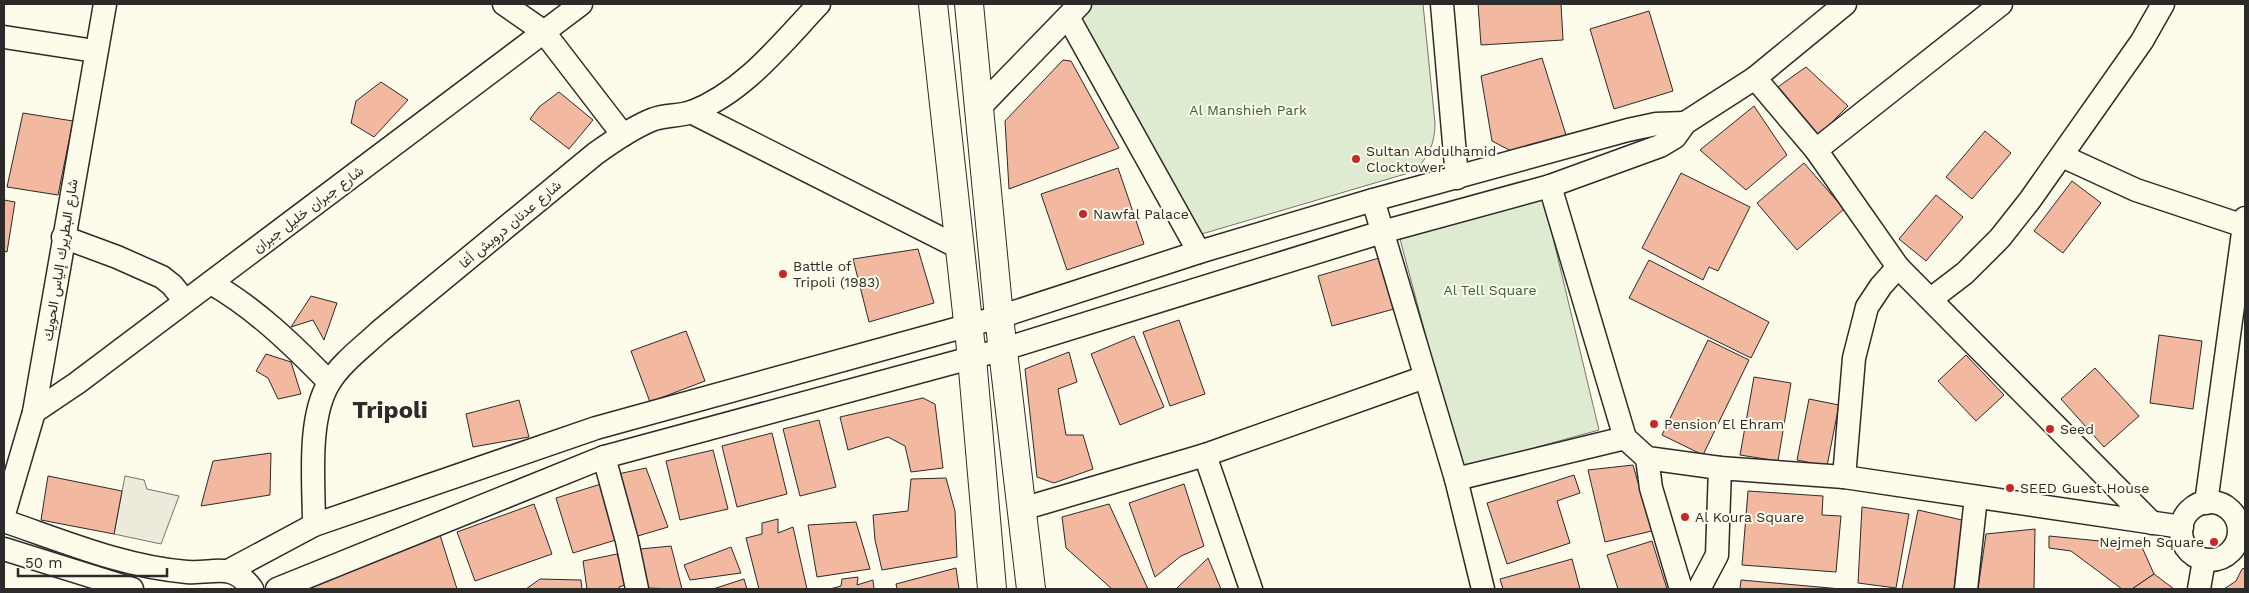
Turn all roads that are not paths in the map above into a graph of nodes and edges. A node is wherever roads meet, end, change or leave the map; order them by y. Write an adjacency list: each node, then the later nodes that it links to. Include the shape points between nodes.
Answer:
1 (104, 4): 14 (street, شارع البطريرك إلياس الحويك)
2 (504, 4): 12 (street)
3 (581, 4): 12 (street, شارع جبران خليل جبران)
4 (819, 4): 17 (street, شارع عدنان درويش أغا, via 750,74)
5 (933, 4): 28 (highway)
6 (970, 4): 16 (highway)
7 (1442, 4): 22 (street)
8 (1844, 4): 15 (street)
9 (2001, 4): 20 (street)
10 (2163, 4): 21 (street, via 2142,41)
11 (1074, 11): 16 (street); 29 (street)
12 (543, 31): 19 (street); 31 (street, شارع جبران خليل جبران)
13 (4, 36): 14 (street)
14 (95, 51): 27 (street, شارع البطريرك إلياس الحويك)
15 (1755, 78): 18 (street); 20 (street)
16 (978, 109): 34 (highway)
17 (691, 112): 19 (street, شارع عدنان درويش أغا, via 655,119); 28 (street)
18 (1685, 123): 22 (street, via 1635,128); 23 (street, via 1675,137 1660,146)
19 (623, 135): 39 (street, شارع عدنان درويش أغا, via 595,154 380,331)
20 (1816, 150): 30 (street)
21 (2062, 156): 25 (street, via 2136,190); 32 (street, via 2000,238 1966,273)
22 (1457, 178): 24 (street)
23 (1550, 186): 26 (street); 41 (street)
24 (1373, 200): 26 (street); 29 (street)
25 (2245, 222): 49 (street)
26 (1382, 232): 36 (street); 38 (street)
27 (63, 237): 33 (street, via 162,277); 40 (street, شارع البطريرك إلياس الحويك)
28 (958, 247): 35 (highway)
29 (1199, 252): 34 (street)
30 (1898, 266): 32 (street); 46 (street, via 1867,307 1854,358)
31 (211, 283): 33 (street, شارع جبران خليل جبران); 39 (street, via 254,312)
32 (1931, 299): 54 (street)
33 (185, 301): 40 (street, شارع جبران خليل جبران)
34 (999, 317): 35 (street); 36 (highway)
35 (969, 325): 37 (highway); 55 (street, via 596,428)
36 (1004, 349): 37 (street); 50 (highway)
37 (972, 358): 43 (street); 65 (highway)
38 (1425, 377): 42 (street); 47 (street)
39 (329, 382): 55 (street, شارع عدنان درويش أغا, via 319,406 315,429)
40 (34, 412): 52 (street, شارع البطريرك إلياس الحويك)
41 (1625, 438): 44 (street); 47 (street)
42 (1205, 455): 50 (street); 67 (street)
43 (604, 457): 63 (street); 64 (street)
44 (1647, 458): 45 (street); 69 (street, via 1651,488)
45 (1720, 468): 46 (street); 70 (street, via 1717,555)
46 (1844, 477): 48 (street)
47 (1456, 480): 68 (street)
48 (1976, 497): 54 (street); 71 (street)
49 (2206, 503): 51 (street); 56 (street, via 2190,511)
50 (1022, 509): 66 (highway)
51 (2240, 512): 57 (street)
52 (4, 514)
53 (4, 521): 60 (street, via 155,569 190,572)
54 (2152, 524): 56 (street)
55 (314, 525): 60 (street)
56 (2182, 527): 59 (street, via 2184,544 2196,557)
57 (2241, 545): 59 (street, via 2223,558)
58 (4, 549): 61 (street)
59 (2204, 560): 72 (street)
60 (230, 570): 62 (street)
61 (132, 589)
62 (252, 589)
63 (277, 589)
64 (637, 589)
65 (992, 589)
66 (1031, 589)
67 (1251, 589)
68 (1483, 589)
69 (1680, 589)
70 (1699, 589)
71 (1966, 589)
72 (2199, 589)

